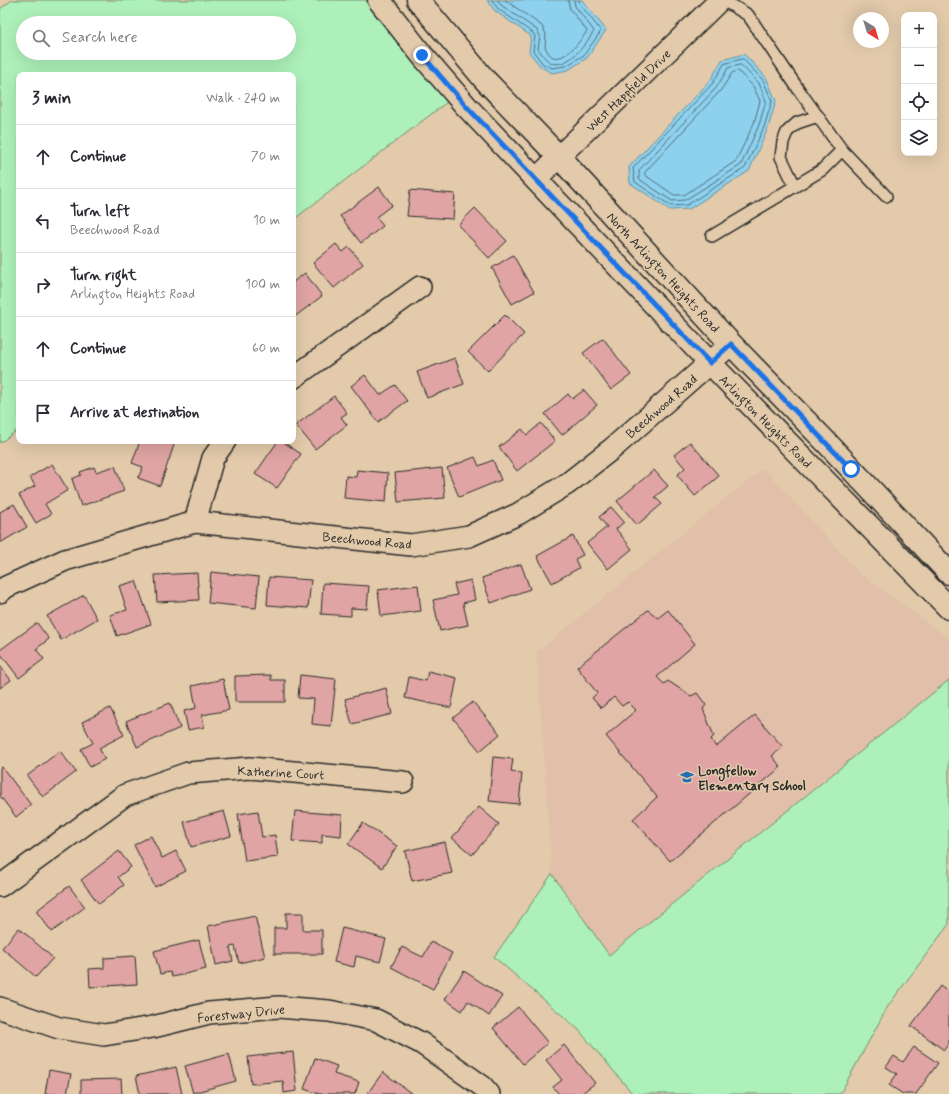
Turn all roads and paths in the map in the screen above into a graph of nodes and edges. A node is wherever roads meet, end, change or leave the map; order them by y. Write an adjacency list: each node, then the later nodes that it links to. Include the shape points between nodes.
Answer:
1 (379, 0): 7 (main road, via 466,106)
2 (418, 0): 6 (main road, North Arlington Heights Road, via 485,80)
3 (721, 0): 4 (lane, via 748,15); 6 (street, West Happfield Drive)
4 (818, 116): 5 (lane); 8 (lane, via 797,123 787,132 783,142 781,157)
5 (842, 150): 8 (lane, via 822,170); 9 (lane)
6 (559, 157): 7 (street, West Happfield Drive); 12 (main road, North Arlington Heights Road)
7 (536, 179): 13 (main road, Arlington Heights Road)
8 (795, 186): 10 (lane)
9 (886, 196)
10 (712, 236)
11 (420, 287): 14 (street)
12 (731, 344): 13 (street, Beechwood Road); 17 (main road, North Arlington Heights Road)
13 (710, 363): 16 (street, Beechwood Road, via 568,484 518,514 469,536 411,545); 19 (main road, Arlington Heights Road)
14 (296, 376)
15 (223, 444): 16 (street, via 213,458)
16 (195, 522): 18 (street, Beechwood Road, via 65,560)
17 (949, 573)
18 (0, 592)
19 (949, 608)
20 (403, 782): 21 (street, Katherine Court, via 250,768 188,773 125,795)
21 (0, 886)
22 (1, 1010): 23 (street, Forestway Drive, via 58,1028 104,1035 216,1013 278,1007 329,1011 376,1020 421,1044 482,1086)
23 (489, 1094)

